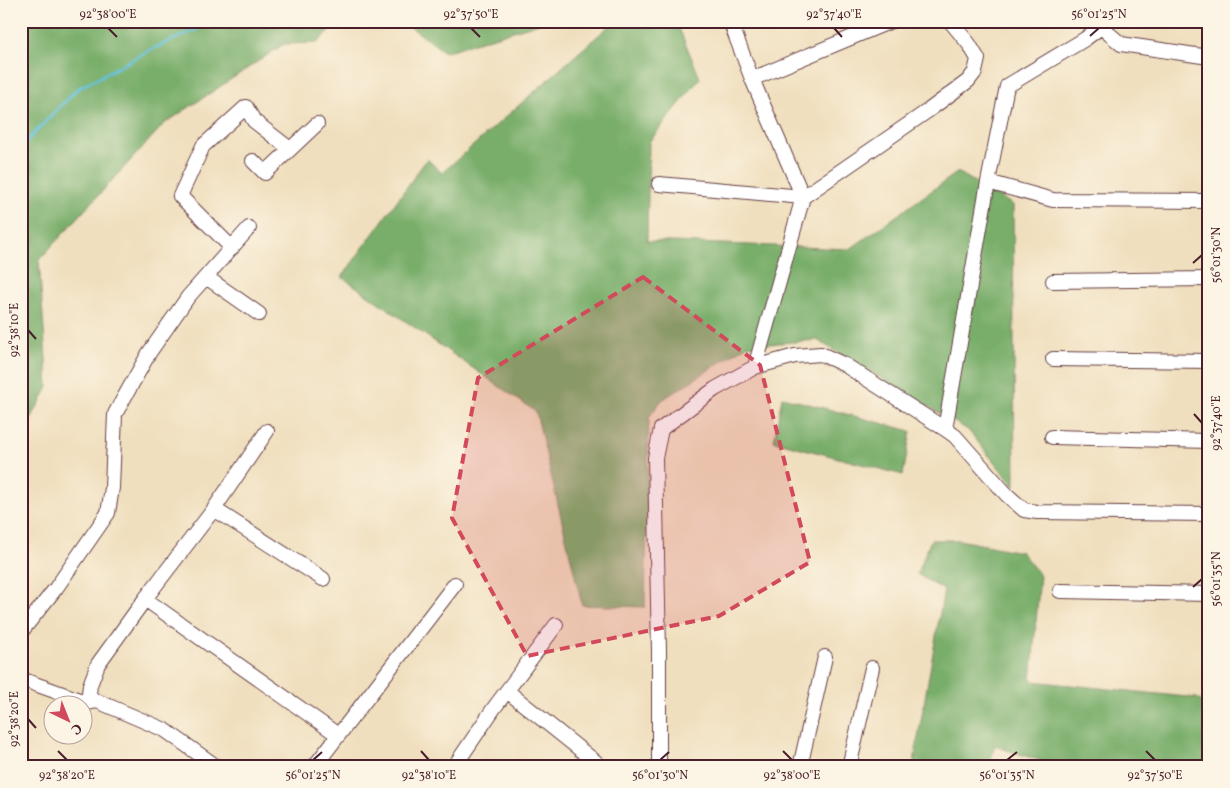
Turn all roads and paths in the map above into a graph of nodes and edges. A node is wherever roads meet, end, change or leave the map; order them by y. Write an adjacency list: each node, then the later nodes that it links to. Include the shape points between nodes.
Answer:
1 (730, 21): 6 (street)
2 (892, 21): 6 (street)
3 (950, 21): 12 (street, via 978,59 975,72 968,81)
4 (1103, 24): 5 (street, via 1121,44); 10 (street, via 1085,39 1008,86)
5 (1209, 57)
6 (752, 79): 12 (street)
7 (318, 124): 8 (street)
8 (290, 149): 9 (street, via 265,173); 15 (street, via 254,121 246,107 202,146 180,196)
9 (254, 162)
10 (988, 182): 13 (street, via 1052,200); 23 (street)
11 (658, 184): 12 (street)
12 (803, 197): 22 (street)
13 (1209, 201)
14 (249, 228): 15 (street)
15 (232, 248): 16 (street)
16 (206, 277): 19 (street); 35 (street, via 149,353 115,414 108,513)
17 (1209, 279): 18 (street)
18 (1053, 281)
19 (259, 314)
20 (1053, 359): 21 (street)
21 (1209, 360)
22 (755, 367): 23 (street, via 795,356 822,354 845,365); 48 (street, via 715,389 661,429 655,458)
23 (945, 429): 28 (street, via 1024,510)
24 (267, 431): 27 (street)
25 (1052, 437): 26 (street)
26 (1209, 441)
27 (214, 509): 29 (street); 33 (street)
28 (1209, 514)
29 (324, 579)
30 (454, 584): 43 (street)
31 (1060, 591): 32 (street)
32 (1209, 594)
33 (145, 599): 41 (street, via 98,664); 43 (street)
34 (556, 625): 39 (street)
35 (21, 632)
36 (825, 657): 49 (street)
37 (872, 668): 50 (street)
38 (21, 678): 40 (street)
39 (507, 691): 46 (street); 47 (street)
40 (69, 696)
41 (89, 696)
42 (92, 702): 44 (street, via 97,701 165,730)
43 (338, 735): 45 (street)
44 (216, 767)
45 (314, 767)
46 (454, 767)
47 (602, 767)
48 (658, 767)
49 (800, 767)
50 (849, 767)

